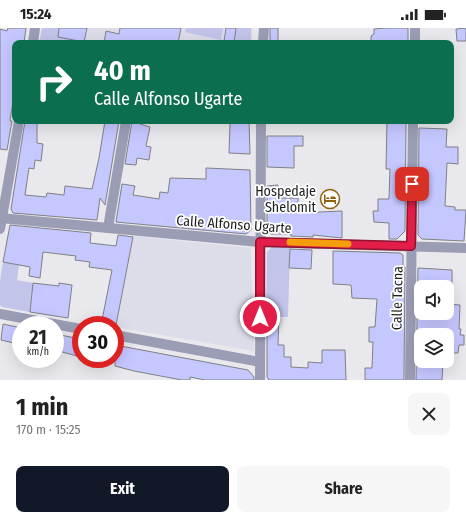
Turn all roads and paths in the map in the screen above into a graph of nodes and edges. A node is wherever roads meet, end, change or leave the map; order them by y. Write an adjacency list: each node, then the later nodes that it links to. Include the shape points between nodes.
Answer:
1 (35, 28): 4 (street)
2 (264, 28): 5 (street)
3 (415, 28): 6 (street)
4 (33, 40)
5 (263, 40)
6 (415, 40)
7 (18, 124): 11 (street)
8 (125, 124): 12 (street)
9 (261, 124): 14 (street)
10 (413, 124): 15 (street, Calle Tacna)
11 (1, 218): 12 (street, Calle Alfonso Ugarte); 13 (street)
12 (108, 228): 14 (street, Calle Alfonso Ugarte)
13 (0, 229)
14 (260, 242): 15 (street, Calle Alfonso Ugarte); 20 (street)
15 (411, 246): 16 (street, Calle Alfonso Ugarte); 22 (street, Calle Tacna)
16 (466, 248)
17 (0, 314): 18 (street)
18 (72, 327)
19 (124, 337): 20 (street)
20 (260, 362): 21 (street)
21 (260, 380)
22 (410, 380)

